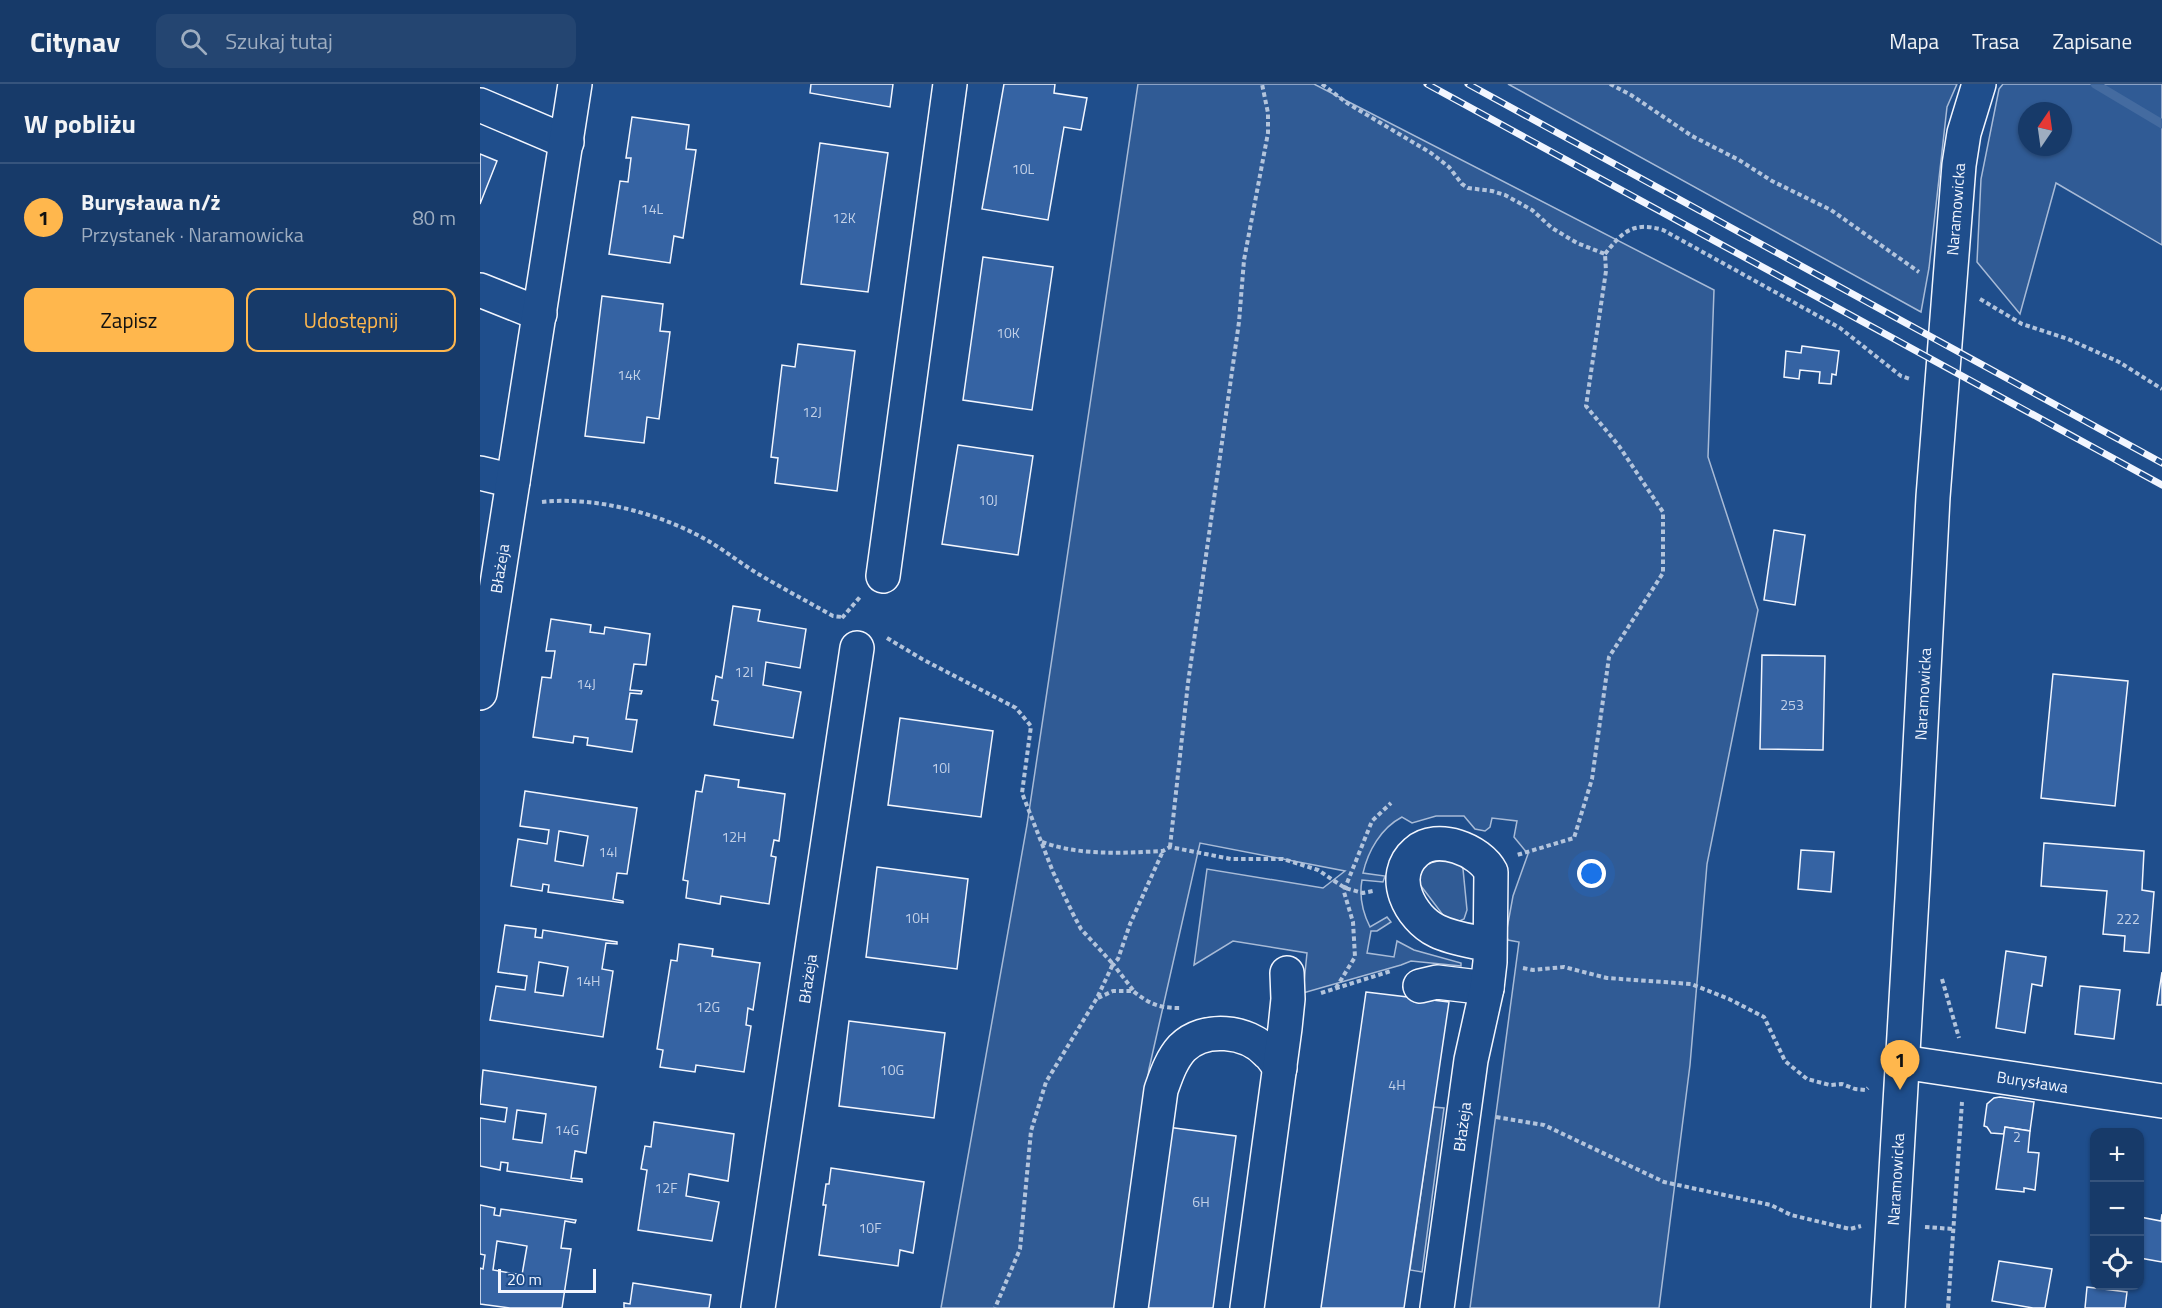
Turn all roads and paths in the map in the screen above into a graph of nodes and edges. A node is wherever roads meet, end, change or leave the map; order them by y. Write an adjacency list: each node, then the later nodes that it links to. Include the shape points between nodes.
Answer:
1 (575, 84): 8 (street, Błażeja)
2 (950, 84): 17 (street)
3 (1262, 84): 23 (path, via 1268,133 1244,260)
4 (1322, 84): 9 (path, via 1431,153 1462,184 1505,195 1532,210 1552,228)
5 (1610, 84): 10 (path, via 1692,136 1831,210 1929,279)
6 (1979, 84): 10 (street, Naramowicka, via 1959,165)
7 (480, 105): 8 (street)
8 (567, 142): 12 (street, Błażeja)
9 (1605, 255): 13 (path, via 1617,238 1631,228 1647,225 1663,230 1840,328 1902,376); 25 (path, via 1606,272 1586,406 1619,446 1663,512 1664,573 1609,657 1592,779 1574,838)
10 (1949, 285): 13 (street, Naramowicka); 14 (path, via 2022,324 2119,362)
11 (480, 290): 12 (street)
12 (540, 314): 16 (street, Błażeja)
13 (1941, 388): 34 (street, Naramowicka)
14 (2162, 389)
15 (480, 473): 16 (street)
16 (513, 481): 18 (path, via 539,503 561,500 608,505 664,521 709,541 832,616); 20 (street, Błażeja)
17 (883, 576): 18 (path)
18 (842, 617): 19 (path); 19 (path, via 838,625)
19 (864, 635): 22 (path, via 922,659 1016,708 1031,726 1022,793); 41 (street, Błażeja)
20 (480, 693)
21 (1391, 803): 27 (path, via 1372,821)
22 (1041, 842): 24 (path, via 1084,852); 28 (path, via 1081,929)
23 (1170, 847): 24 (path); 27 (path, via 1231,859 1283,859 1318,870)
24 (1163, 851): 28 (path)
25 (1486, 864): 26 (street, via 1464,848 1427,846 1416,851 1409,861); 29 (street, Błażeja, via 1491,873)
26 (1404, 886): 27 (path, via 1363,893); 29 (street, via 1412,910 1424,923 1450,936)
27 (1345, 888): 32 (path, via 1353,922 1355,957)
28 (1113, 964): 33 (path); 42 (path, via 1046,1082 1031,1131 1020,1249)
29 (1489, 965): 30 (street, via 1437,982); 34 (path, via 1533,970 1564,967 1607,978 1691,984 1764,1017 1785,1061 1807,1079 1830,1085 1866,1090); 38 (street, Błażeja)
30 (1409, 977): 32 (path)
31 (1288, 986): 32 (path, via 1302,999); 35 (street)
32 (1336, 988)
33 (1133, 991)
34 (1902, 1062): 36 (street, Burysława); 39 (street, Naramowicka)
35 (1280, 1068): 43 (street, via 1267,1051 1251,1041 1216,1033 1198,1037 1182,1048 1169,1066 1161,1090); 44 (street)
36 (1964, 1071): 37 (street, Burysława); 40 (path)
37 (2162, 1101)
38 (1463, 1112): 39 (path, via 1544,1125 1664,1182 1771,1204 1791,1215 1850,1229 1874,1223); 45 (street, Błażeja)
39 (1893, 1224): 40 (path); 46 (street, Naramowicka)
40 (1953, 1229): 47 (path)
41 (758, 1308)
42 (995, 1308)
43 (1131, 1308)
44 (1247, 1308)
45 (1437, 1308)
46 (1888, 1308)
47 (1948, 1308)

